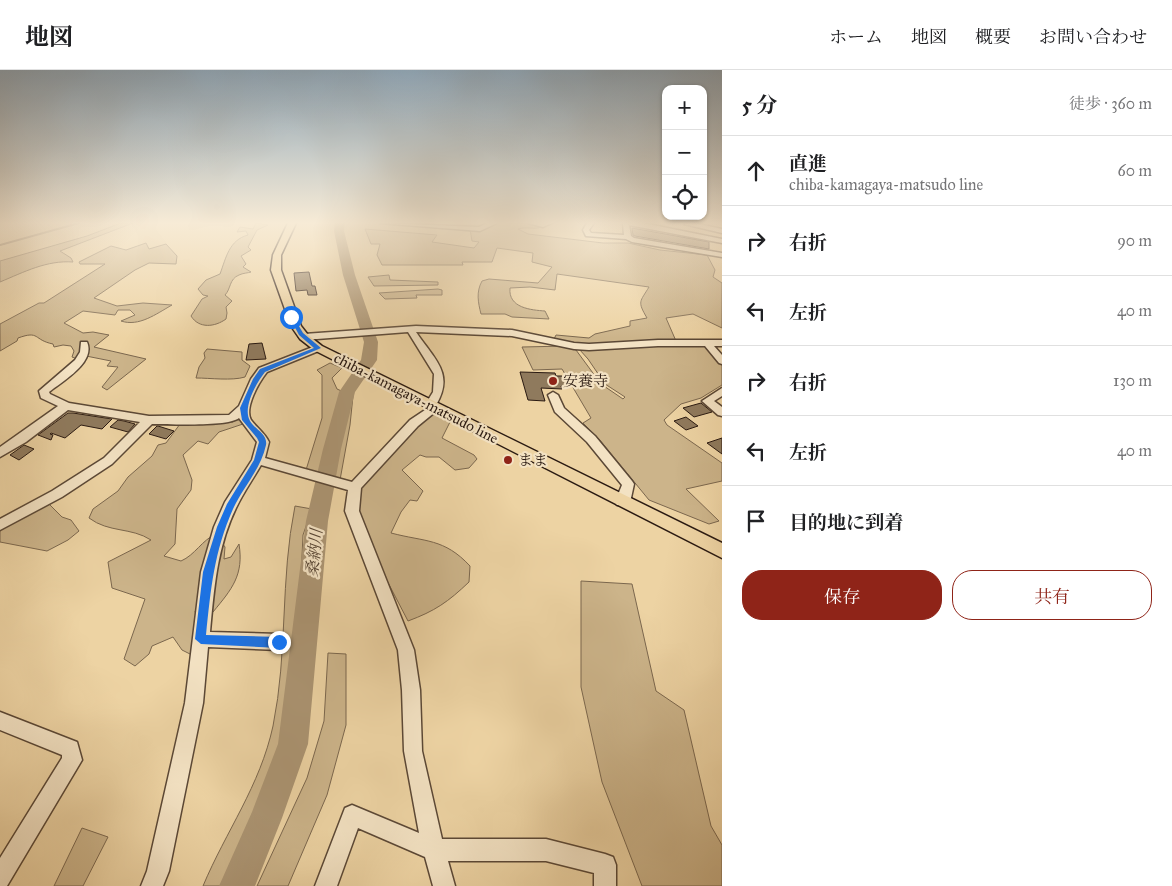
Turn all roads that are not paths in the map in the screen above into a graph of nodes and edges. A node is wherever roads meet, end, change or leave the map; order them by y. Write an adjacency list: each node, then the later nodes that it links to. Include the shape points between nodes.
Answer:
1 (277, 261): 3 (main road, chiba-kamagaya-matsudo line, via 276,270 291,317)
2 (410, 329): 3 (street); 5 (street, via 512,333 589,347 658,342); 12 (street, via 439,374)
3 (304, 337): 7 (main road, chiba-kamagaya-matsudo line)
4 (84, 344): 11 (street, via 86,352 79,362 44,391 45,396)
5 (709, 344): 6 (street); 8 (street)
6 (722, 344)
7 (318, 348): 12 (main road, chiba-kamagaya-matsudo line); 13 (street, via 263,370)
8 (722, 361)
9 (722, 390): 14 (street, via 707,400)
10 (553, 396): 19 (street, via 559,410 591,439 628,484)
11 (66, 406): 15 (street); 16 (street)
12 (433, 407): 18 (street, via 414,423); 19 (main road, chiba-kamagaya-matsudo line)
13 (244, 408): 15 (street, via 232,418); 17 (street, via 246,420 263,442)
14 (722, 413)
15 (149, 420): 20 (street, via 108,461)
16 (0, 453)
17 (258, 460): 18 (street); 22 (street, via 221,527 208,572)
18 (355, 488): 25 (street, via 352,511 406,650 413,750)
19 (622, 502): 21 (main road, chiba-kamagaya-matsudo line)
20 (0, 526)
21 (722, 551)
22 (201, 639): 23 (street); 27 (street, via 194,703)
23 (279, 642)
24 (0, 721): 26 (street, via 70,749 72,760)
25 (434, 850): 28 (street, via 352,815); 29 (street); 30 (street, via 546,850 605,865)
26 (0, 878)
27 (152, 886)
28 (326, 886)
29 (444, 886)
30 (605, 886)

